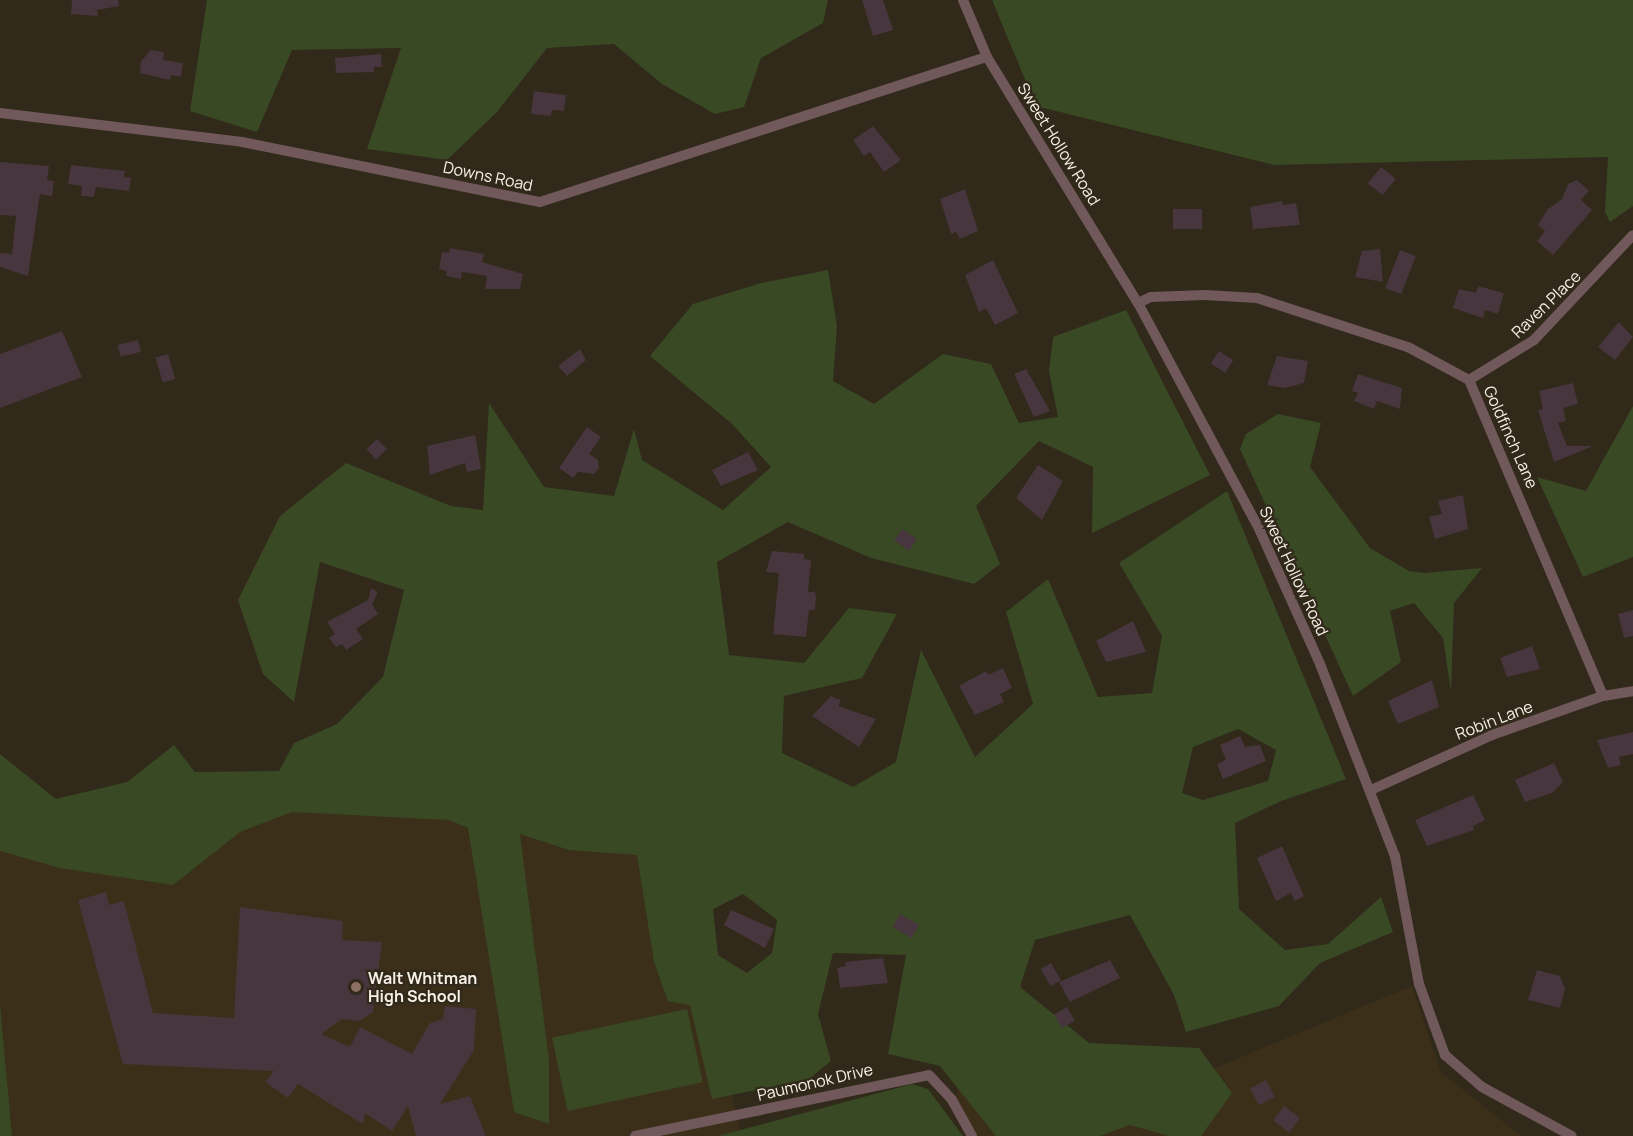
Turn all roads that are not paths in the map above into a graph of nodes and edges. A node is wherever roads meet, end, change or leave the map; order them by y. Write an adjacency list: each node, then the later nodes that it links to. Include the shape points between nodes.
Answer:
1 (963, 0): 2 (street, Sweet Hollow Road)
2 (987, 57): 3 (street, Downs Road, via 540,202 243,142); 5 (street, Sweet Hollow Road)
3 (0, 113)
4 (1633, 235): 6 (street, Raven Place, via 1534,340)
5 (1138, 303): 6 (street, Goldfinch Lane, via 1151,297 1257,298 1408,347); 9 (street, Sweet Hollow Road, via 1260,531)
6 (1469, 380): 8 (street, Goldfinch Lane)
7 (1633, 691): 8 (street, Robin Lane)
8 (1603, 696): 9 (street, Robin Lane, via 1492,735)
9 (1371, 790): 12 (street, Sweet Hollow Road, via 1395,856 1419,984 1444,1055 1482,1087)
10 (635, 1136): 11 (street, Paumonok Drive, via 929,1075 952,1100)
11 (972, 1136)
12 (1572, 1136)

